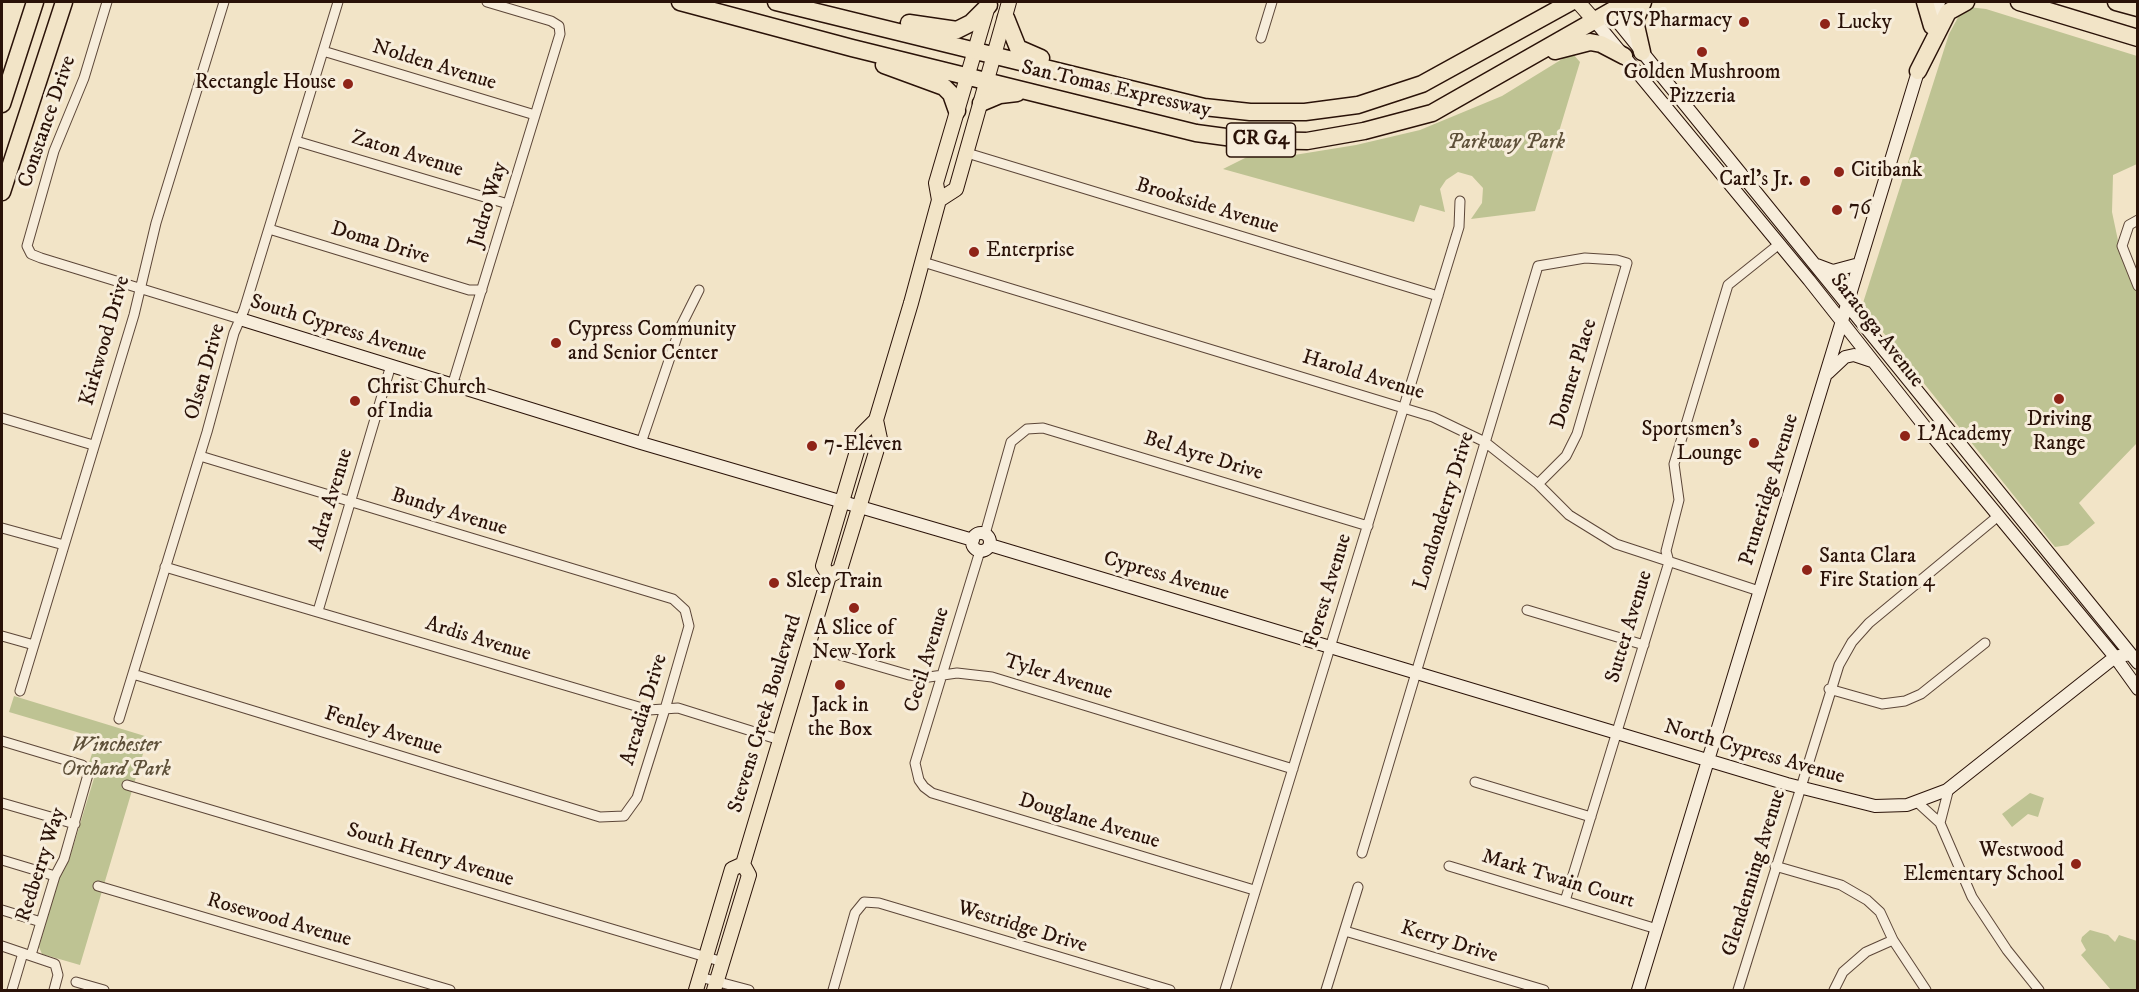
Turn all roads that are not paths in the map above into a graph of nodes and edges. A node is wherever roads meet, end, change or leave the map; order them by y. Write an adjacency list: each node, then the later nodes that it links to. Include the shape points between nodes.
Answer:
1 (35, 2): 43 (highway)
2 (64, 2): 48 (highway)
3 (107, 2): 55 (street, Constance Drive, via 84,78 54,151 28,240)
4 (224, 2): 63 (street, Kirkwood Drive, via 156,223)
5 (338, 2): 32 (street, Olsen Drive)
6 (487, 2): 45 (street, Judro Way, via 559,26 560,34)
7 (680, 2): 30 (highway, San Tomas Expressway / CR G4)
8 (776, 2): 24 (highway, San Tomas Expressway / CR G4)
9 (1272, 2): 28 (street)
10 (1545, 2): 27 (highway, via 1527,24)
11 (1571, 2): 27 (highway, San Tomas Expressway / CR G4)
12 (1578, 2): 25 (main road, Saratoga Avenue)
13 (1627, 2): 21 (highway, San Tomas Expressway / CR G4)
14 (1643, 2): 34 (highway, via 1635,21)
15 (1925, 2): 26 (highway)
16 (1939, 2): 26 (main road, Pruneridge Avenue)
17 (1966, 2): 37 (highway, via 1948,12)
18 (2019, 2): 29 (highway)
19 (2116, 2): 22 (highway)
20 (989, 3): 24 (highway, via 971,23 950,31 881,18); 31 (main road, Stevens Creek Boulevard)
21 (1606, 6): 25 (highway, San Tomas Expressway / CR G4); 34 (main road, Saratoga Avenue)
22 (2138, 8)
23 (1007, 10): 35 (main road, Stevens Creek Boulevard); 40 (highway, via 1018,48)
24 (842, 17): 31 (highway, San Tomas Expressway / CR G4)
25 (1594, 20): 33 (highway, San Tomas Expressway / CR G4); 36 (main road, Saratoga Avenue)
26 (1932, 26): 37 (main road, Pruneridge Avenue)
27 (1510, 35): 40 (highway, San Tomas Expressway / CR G4, via 1422,84 1358,105 1305,112 1204,107)
28 (1261, 38)
29 (2138, 38)
30 (852, 48): 38 (highway, San Tomas Expressway / CR G4); 44 (highway, via 869,60 944,87)
31 (975, 50): 35 (highway, San Tomas Expressway / CR G4); 38 (main road, Stevens Creek Boulevard)
32 (323, 51): 45 (street, Nolden Avenue); 46 (street, Olsen Drive)
33 (1542, 51): 36 (highway, via 1590,42); 41 (highway, San Tomas Expressway / CR G4, via 1432,113 1307,141 1196,134)
34 (1642, 51): 59 (main road, Saratoga Avenue)
35 (995, 55): 39 (main road, Stevens Creek Boulevard); 40 (highway, San Tomas Expressway / CR G4)
36 (1624, 56): 54 (main road, Saratoga Avenue)
37 (1918, 71): 58 (main road, Pruneridge Avenue)
38 (967, 77): 39 (highway, San Tomas Expressway / CR G4); 44 (main road, Stevens Creek Boulevard)
39 (987, 82): 41 (highway, San Tomas Expressway / CR G4); 42 (main road, Stevens Creek Boulevard)
40 (1103, 83)
41 (1031, 93): 42 (highway, via 1000,95)
42 (981, 103): 47 (main road, Stevens Creek Boulevard)
43 (2, 104)
44 (957, 111): 49 (main road, Stevens Creek Boulevard, via 936,183)
45 (535, 115): 51 (street, Judro Way)
46 (296, 141): 51 (street, Zaton Avenue); 53 (street, Olsen Drive)
47 (967, 153): 49 (main road, Stevens Creek Boulevard, via 956,189); 64 (street, Brookside Avenue)
48 (2, 192)
49 (939, 200): 56 (main road, Stevens Creek Boulevard)
50 (1460, 201): 64 (street, Forest Avenue, via 1459,227)
51 (508, 204): 61 (street, Judro Way)
52 (2138, 220): 60 (street, via 2129,225 2122,246)
53 (269, 229): 61 (street, Doma Drive, via 469,290); 66 (street, Olsen Drive)
54 (1778, 245): 67 (main road, Saratoga Avenue); 89 (street, Sutter Avenue, via 1728,285 1674,464 1679,500 1666,551)
55 (31, 254): 63 (street, South Cypress Avenue)
56 (923, 262): 72 (street, Harold Avenue); 74 (main road, Stevens Creek Boulevard)
57 (1627, 263): 76 (street, Londonderry Drive, via 1585,258 1538,266); 80 (street, Donner Place, via 1577,434 1566,456)
58 (1859, 264): 59 (main road, via 1833,271); 65 (main road, Pruneridge Avenue)
59 (1816, 265): 65 (main road, Saratoga Avenue)
60 (2138, 285)
61 (482, 290): 71 (street, Judro Way)
62 (699, 290): 77 (street, via 680,328)
63 (140, 291): 66 (street, South Cypress Avenue); 78 (street, Kirkwood Drive)
64 (1438, 296): 72 (street, Forest Avenue)
65 (1848, 304): 67 (main road, Pruneridge Avenue); 103 (main road, Saratoga Avenue)
66 (240, 320): 69 (main road, South Cypress Avenue); 79 (street, Olsen Drive)
67 (1843, 323): 68 (main road, Saratoga Avenue); 70 (main road, Pruneridge Avenue)
68 (1874, 362): 70 (main road, via 1854,355 1845,357); 84 (main road, Saratoga Avenue)
69 (391, 365): 71 (main road, South Cypress Avenue); 81 (street, Adra Avenue)
70 (1825, 376): 92 (main road, Pruneridge Avenue)
71 (452, 386): 77 (main road, South Cypress Avenue)
72 (1402, 406): 76 (street, Harold Avenue); 85 (street, Forest Avenue)
73 (2, 418): 78 (street)
74 (876, 420): 82 (main road, Stevens Creek Boulevard, via 862,434); 83 (main road, Stevens Creek Boulevard, via 880,440)
75 (1027, 429): 85 (street, Bel Ayre Drive, via 1043,428); 87 (street, Cecil Avenue, via 1011,442)
76 (1485, 442): 80 (street, Harold Avenue); 104 (street, Londonderry Drive)
77 (641, 443): 82 (main road, South Cypress Avenue)
78 (93, 446): 88 (street, Kirkwood Drive)
79 (200, 456): 81 (street, Bundy Avenue); 90 (street, Olsen Drive)
80 (1538, 484): 89 (street, Harold Avenue, via 1569,515 1616,544)
81 (350, 501): 93 (street, Bundy Avenue, via 668,597); 95 (street, Adra Avenue)
82 (842, 502): 83 (main road); 91 (main road, Stevens Creek Boulevard, via 823,566)
83 (860, 507): 87 (main road); 91 (main road, Stevens Creek Boulevard, via 840,570)
84 (1997, 517): 102 (main road, Saratoga Avenue); 107 (street, Glendenning Avenue, via 1869,623 1852,642)
85 (1368, 526): 99 (street, Forest Avenue)
86 (2, 528): 88 (street)
87 (982, 543): 99 (main road, Cypress Avenue); 106 (street, Cecil Avenue)
88 (63, 546): 98 (street, Kirkwood Drive)
89 (1669, 562): 92 (street, Harold Avenue); 100 (street, Sutter Avenue)
90 (165, 567): 95 (street, Ardis Avenue); 105 (street, Olsen Drive)
91 (829, 576): 101 (main road, Stevens Creek Boulevard)
92 (1759, 591): 115 (main road, Pruneridge Avenue)
93 (685, 610): 110 (street, Arcadia Drive, via 688,631)
94 (1527, 610): 100 (street)
95 (318, 611): 110 (street, Ardis Avenue, via 649,710)
96 (2, 636): 98 (street)
97 (1985, 643): 107 (street, via 1921,694 1905,701 1882,704)
98 (34, 645): 109 (street, Kirkwood Drive)
99 (1331, 645): 104 (main road, North Cypress Avenue); 116 (street, Forest Avenue)
100 (1644, 645): 112 (street, Sutter Avenue)
101 (809, 646): 106 (street, Tyler Avenue, via 909,675); 113 (main road, Stevens Creek Boulevard)
102 (2115, 657): 103 (main road, North Cypress Avenue); 108 (main road, Saratoga Avenue); 121 (main road, North Cypress Avenue)
103 (2135, 657)
104 (1415, 672): 112 (main road, North Cypress Avenue); 128 (street, Londonderry Drive)
105 (133, 674): 111 (street, Olsen Drive); 124 (street, Fenley Avenue, via 600,817)
106 (942, 674): 116 (street, Tyler Avenue, via 992,677); 117 (street, Cecil Avenue, via 915,763)
107 (1829, 689): 120 (street, Glendenning Avenue)
108 (2138, 689)
109 (20, 691)
110 (665, 709): 113 (street, Ardis Avenue, via 678,708); 124 (street, Arcadia Drive, via 637,798)
111 (119, 719)
112 (1617, 733): 115 (main road, North Cypress Avenue); 125 (street, Sutter Avenue)
113 (780, 740): 130 (main road, Stevens Creek Boulevard)
114 (2, 741): 127 (street, Redberry Way, via 86,767 89,777)
115 (1708, 760): 120 (main road, North Cypress Avenue); 140 (main road, Pruneridge Avenue)
116 (1293, 769): 136 (street, Forest Avenue)
117 (919, 780): 136 (street, Douglane Avenue, via 932,793)
118 (1475, 782): 125 (street)
119 (127, 785): 145 (street, South Henry Avenue)
120 (1800, 788): 122 (main road, North Cypress Avenue, via 1875,806); 132 (street, Glendenning Avenue)
121 (1949, 788): 122 (main road, North Cypress Avenue); 126 (street)
122 (1917, 802): 126 (street)
123 (2, 803): 127 (street)
124 (624, 816)
125 (1591, 817): 137 (street, Sutter Avenue)
126 (1940, 823): 164 (street, via 1972,897)
127 (75, 824): 133 (street, Redberry Way)
128 (1362, 853)
129 (2, 860): 133 (street)
130 (743, 864): 145 (main road, Stevens Creek Boulevard, via 732,870); 146 (main road, Stevens Creek Boulevard, via 749,875)
131 (1449, 866): 137 (street, Mark Twain Court)
132 (1775, 866): 142 (street, via 1856,892 1880,912); 161 (street, Glendenning Avenue)
133 (55, 876): 139 (street, Redberry Way)
134 (98, 886): 153 (street, Rosewood Avenue)
135 (1358, 887): 141 (street)
136 (1254, 890): 157 (street, Forest Avenue)
137 (1565, 901): 140 (street, Mark Twain Court)
138 (2, 910): 139 (street)
139 (41, 922): 144 (street, Redberry Way)
140 (1657, 929): 160 (main road, Pruneridge Avenue)
141 (1345, 931): 158 (street); 159 (street, Kerry Drive)
142 (1893, 940): 162 (street, via 1866,951 1843,972); 163 (street)
143 (2, 946): 144 (street)
144 (27, 954): 150 (street, Redberry Way); 151 (street, via 56,964)
145 (706, 957): 146 (street, South Henry Avenue); 148 (main road, Stevens Creek Boulevard)
146 (723, 962): 149 (main road, Stevens Creek Boulevard)
147 (76, 982): 152 (street)
148 (698, 984): 149 (street)
149 (715, 986): 154 (street)
150 (12, 990)
151 (54, 990)
152 (104, 990)
153 (450, 990)
154 (749, 990)
155 (833, 990): 156 (street, Westridge Drive, via 855,914 864,902 879,903)
156 (1170, 990)
157 (1225, 990)
158 (1326, 990)
159 (1544, 990)
160 (1638, 990)
161 (1738, 990)
162 (1834, 990)
163 (1926, 990)
164 (2039, 990)

